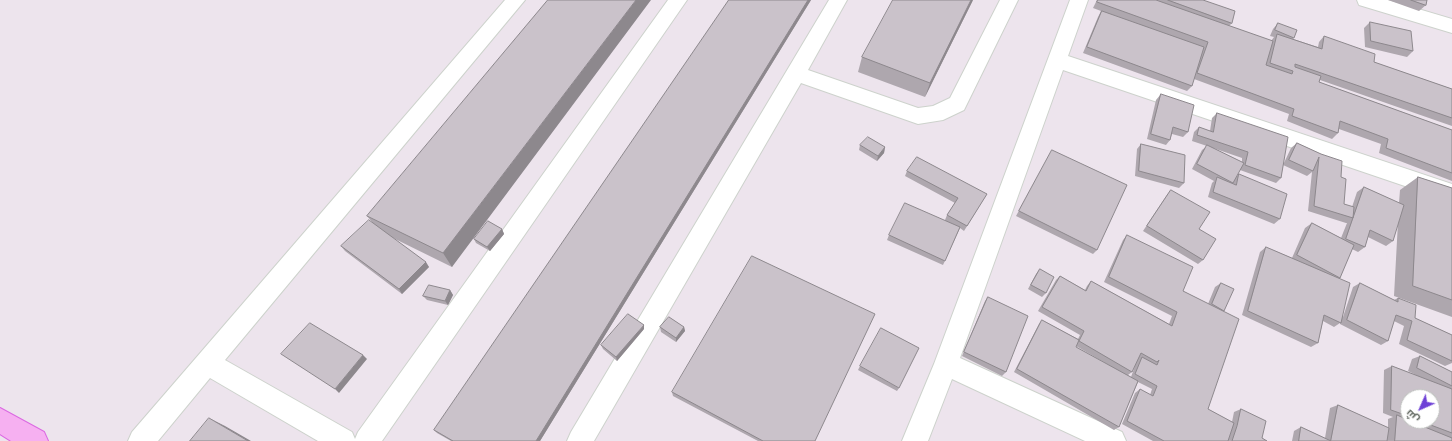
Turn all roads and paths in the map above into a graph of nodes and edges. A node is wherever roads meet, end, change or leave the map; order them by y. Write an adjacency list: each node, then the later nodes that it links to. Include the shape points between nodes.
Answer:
1 (516, 0): 11 (street)
2 (678, 0): 17 (street)
3 (838, 0): 9 (street)
4 (1008, 0): 9 (street, via 957,104 936,114 918,116)
5 (1079, 0): 8 (street)
6 (1366, 0): 7 (street)
7 (1452, 26)
8 (1057, 60): 10 (street); 12 (street)
9 (796, 74): 18 (street)
10 (1452, 193)
11 (207, 363): 15 (street); 16 (street)
12 (946, 364): 19 (street); 20 (street)
13 (0, 420): 14 (main road)
14 (35, 441)
15 (141, 441)
16 (343, 441)
17 (367, 441)
18 (580, 441)
19 (915, 441)
20 (1113, 441)

